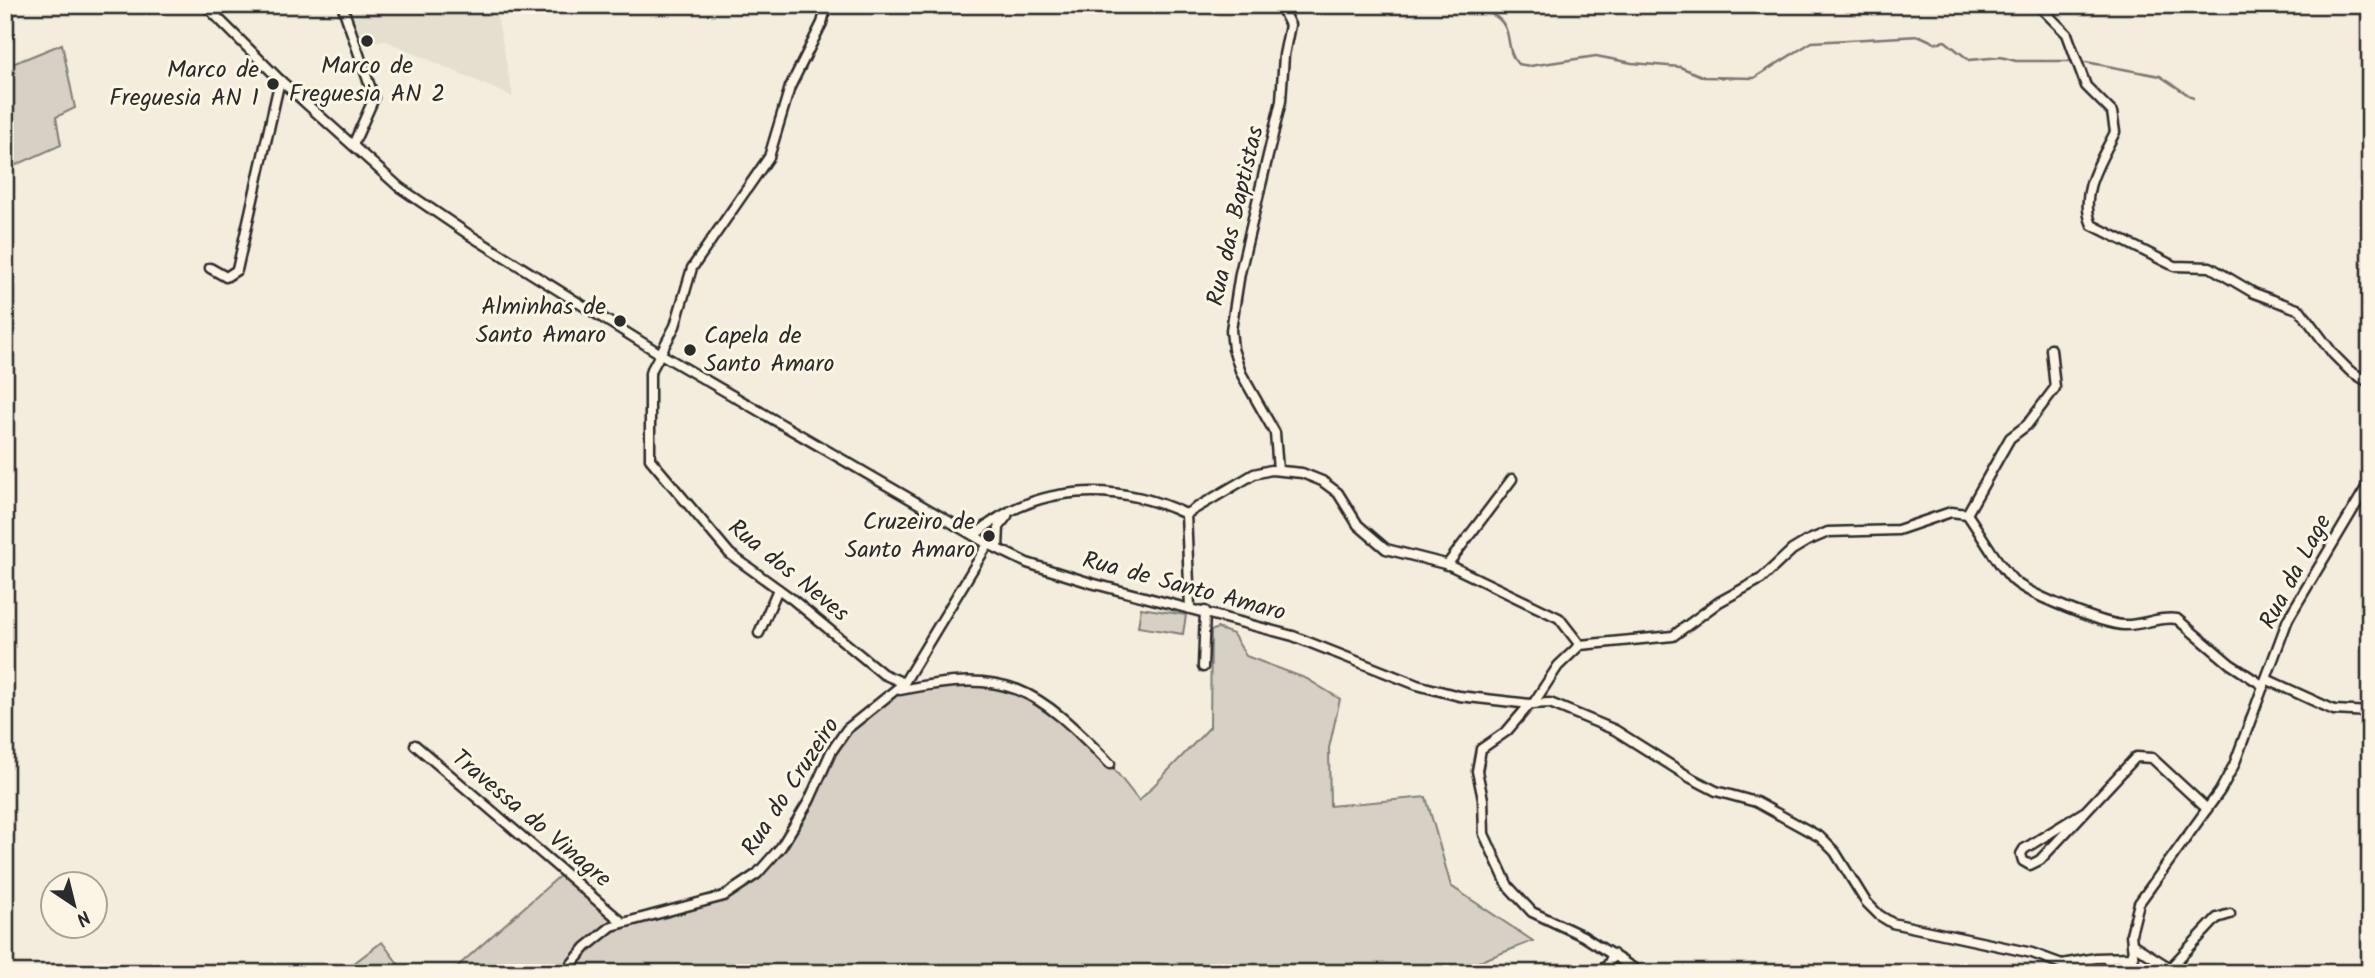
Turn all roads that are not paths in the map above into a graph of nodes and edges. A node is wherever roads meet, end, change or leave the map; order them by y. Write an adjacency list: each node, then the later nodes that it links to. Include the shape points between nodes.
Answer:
1 (205, 5): 6 (street, Rua de Santo Amaro)
2 (342, 5): 7 (street, via 374,98)
3 (827, 5): 10 (street, Rua dos Neves, via 790,87 769,157 692,268 676,326)
4 (1280, 5): 12 (street, Rua das Baptistas, via 1290,26 1281,101 1231,330 1241,373 1275,433)
5 (2038, 5): 11 (street, via 2067,33 2086,86 2112,112 2115,122 2115,132 2087,194 2086,211 2092,225 2174,266 2210,267 2253,293 2300,310 2342,363)
6 (280, 80): 7 (street, Rua de Santo Amaro); 8 (street, via 237,270 226,277)
7 (353, 145): 10 (street, Rua de Santo Amaro, via 399,187 468,234)
8 (211, 268)
9 (2050, 349): 17 (street, via 2055,388 2003,449)
10 (659, 353): 18 (street, Rua de Santo Amaro); 22 (street, Rua dos Neves, via 650,373 650,459 730,554)
11 (2370, 383)
12 (1278, 470): 16 (street, via 1254,474); 21 (street, via 1322,481 1338,493 1367,536 1387,548)
13 (1512, 479): 21 (street)
14 (2370, 481): 28 (street, Rua da Lage, via 2297,601)
15 (1014, 509): 16 (street, via 1042,496 1088,490 1167,505); 18 (street); 20 (street, via 999,526)
16 (1186, 514): 23 (street)
17 (1967, 514): 26 (street, via 1951,512 1898,530 1828,532 1792,550 1761,579 1719,601 1673,636); 28 (street, via 2012,579 2026,590 2110,623 2126,626 2177,619 2230,664)
18 (975, 535): 19 (street, Rua de Santo Amaro)
19 (988, 544): 20 (street, Rua de Santo Amaro); 29 (street, Rua do Cruzeiro)
20 (998, 548): 23 (street, Rua de Santo Amaro, via 1065,575)
21 (1447, 565): 26 (street, via 1559,618)
22 (778, 589): 25 (street); 29 (street, Rua dos Neves)
23 (1190, 607): 24 (street, Rua de Santo Amaro)
24 (1205, 611): 27 (street); 30 (street, Rua de Santo Amaro, via 1293,636 1417,685)
25 (759, 633)
26 (1580, 645): 30 (street, via 1558,666)
27 (1203, 667)
28 (2265, 682): 31 (street, via 2334,710); 34 (street, Rua da Lage, via 2234,765)
29 (902, 686): 33 (street, via 951,680 1018,688 1049,704); 37 (street, Rua do Cruzeiro, via 847,729 831,752 809,802 781,847 757,874 724,896)
30 (1532, 704): 39 (street, via 1507,731 1481,749 1477,771 1484,834 1518,899 1532,912); 41 (street, Rua de Santo Amaro, via 1550,703 1615,730 1691,778 1716,791 1756,802 1820,837 1835,852 1866,902 1892,923 2032,953 2062,964)
31 (2370, 712)
32 (415, 745): 37 (street, Travessa do Vinagre)
33 (1110, 764)
34 (2207, 809): 35 (street, via 2152,758 2144,756 2125,767); 38 (street, Rua da Lage, via 2139,903)
35 (2084, 812): 35 (street, via 2040,860 2031,865 2023,861 2024,849)
36 (2230, 914): 42 (street, via 2217,918)
37 (622, 922): 43 (street, Rua do Cruzeiro, via 586,947)
38 (2132, 944): 40 (street, Rua da Lage); 42 (street)
39 (1612, 954): 44 (street, via 1608,965); 45 (street)
40 (2133, 957): 41 (street, Rua de Santo Amaro); 47 (street, Rua da Lage)
41 (2110, 958): 46 (street)
42 (2175, 970)
43 (564, 973)
44 (1596, 973)
45 (1641, 973)
46 (2104, 973)
47 (2135, 973)

